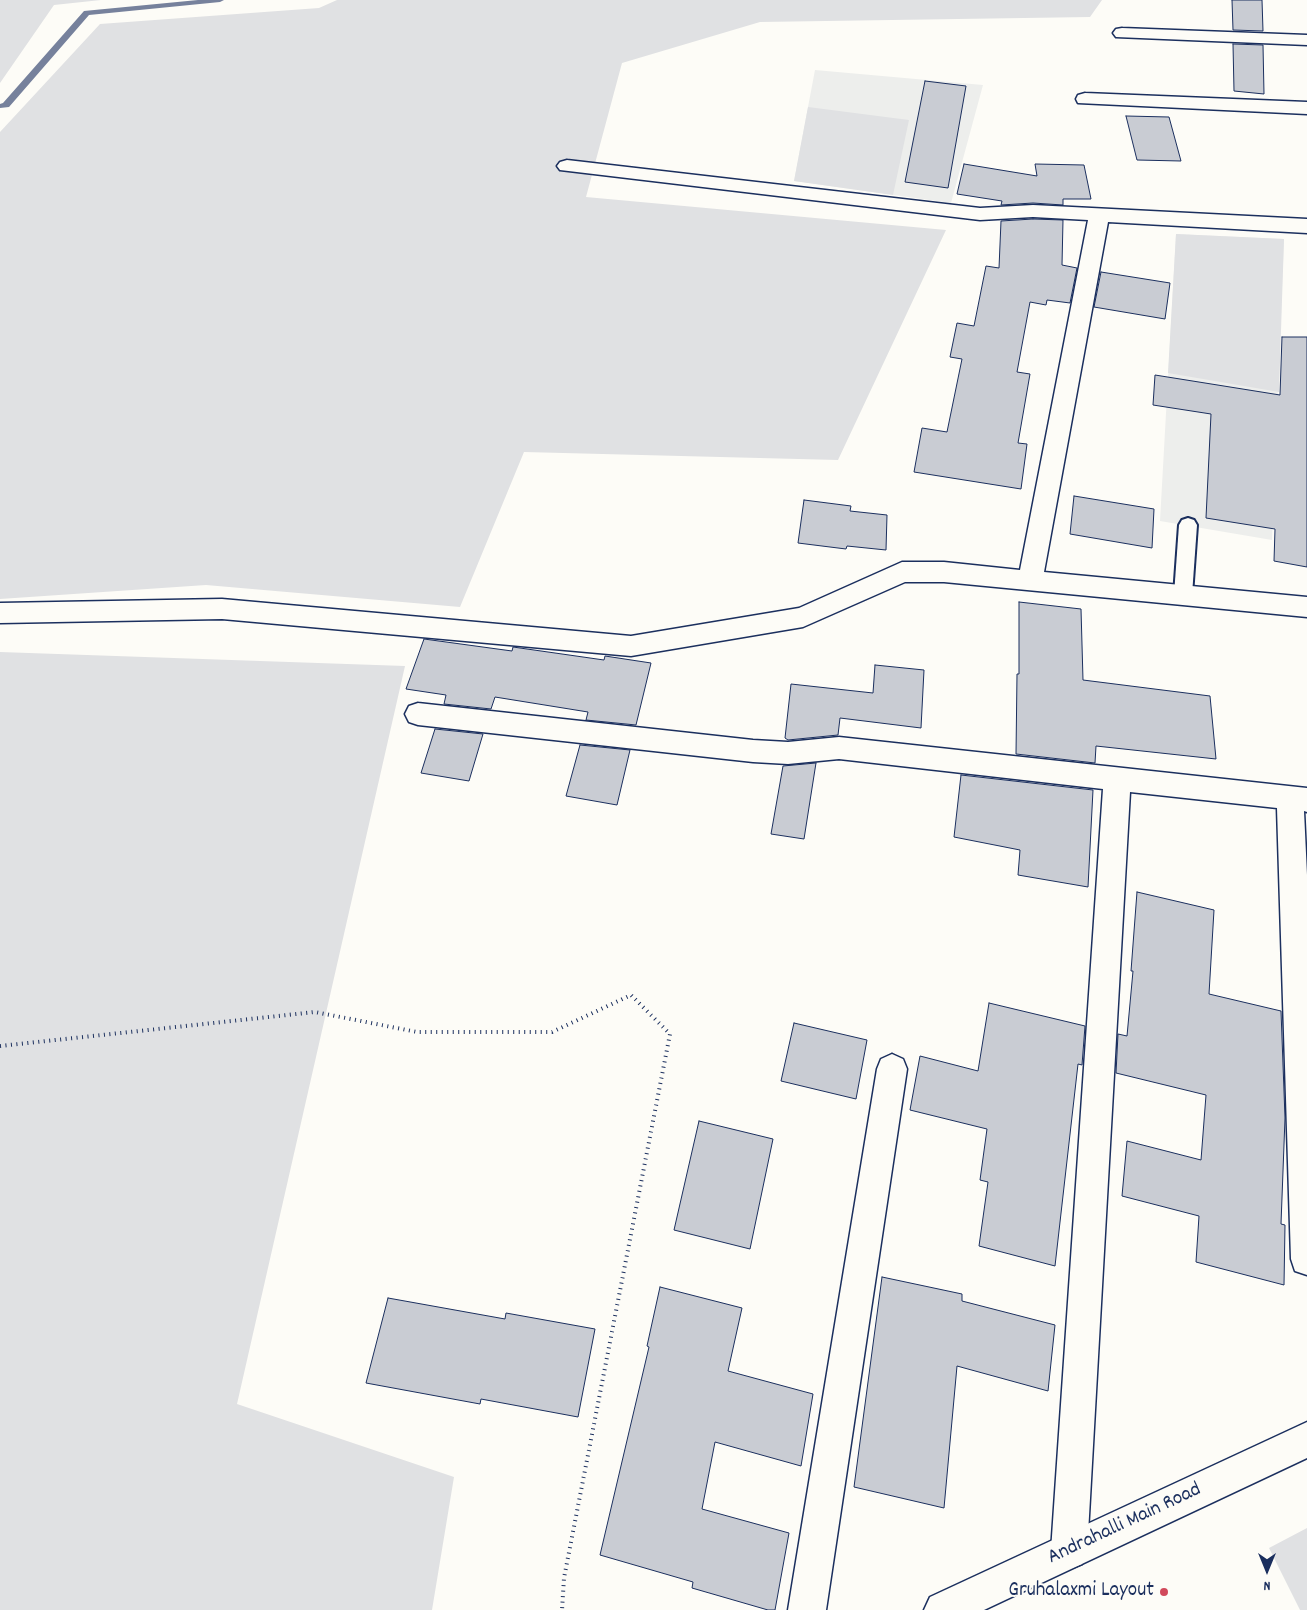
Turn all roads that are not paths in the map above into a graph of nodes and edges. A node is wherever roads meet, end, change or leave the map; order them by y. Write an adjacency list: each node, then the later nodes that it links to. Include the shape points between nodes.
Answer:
1 (1122, 33): 2 (street)
2 (1307, 40)
3 (1085, 99): 4 (street)
4 (1307, 108)
5 (567, 166): 6 (street, via 980,214 1033,211)
6 (1099, 215): 7 (street); 9 (street)
7 (1307, 226)
8 (1188, 525): 10 (lane)
9 (1030, 580): 10 (street); 12 (street, via 944,572 902,572 802,617 631,646 222,609)
10 (1183, 595): 11 (street)
11 (1307, 607)
12 (0, 614)
13 (418, 714): 14 (street, via 753,751 788,753 839,748)
14 (1116, 778): 15 (street); 19 (street)
15 (1298, 799): 17 (street)
16 (892, 1069): 20 (street)
17 (1307, 1259)
18 (1307, 1440): 19 (street, Andrahalli Main Road)
19 (1069, 1551): 21 (street, Andrahalli Main Road)
20 (806, 1610)
21 (943, 1610)

